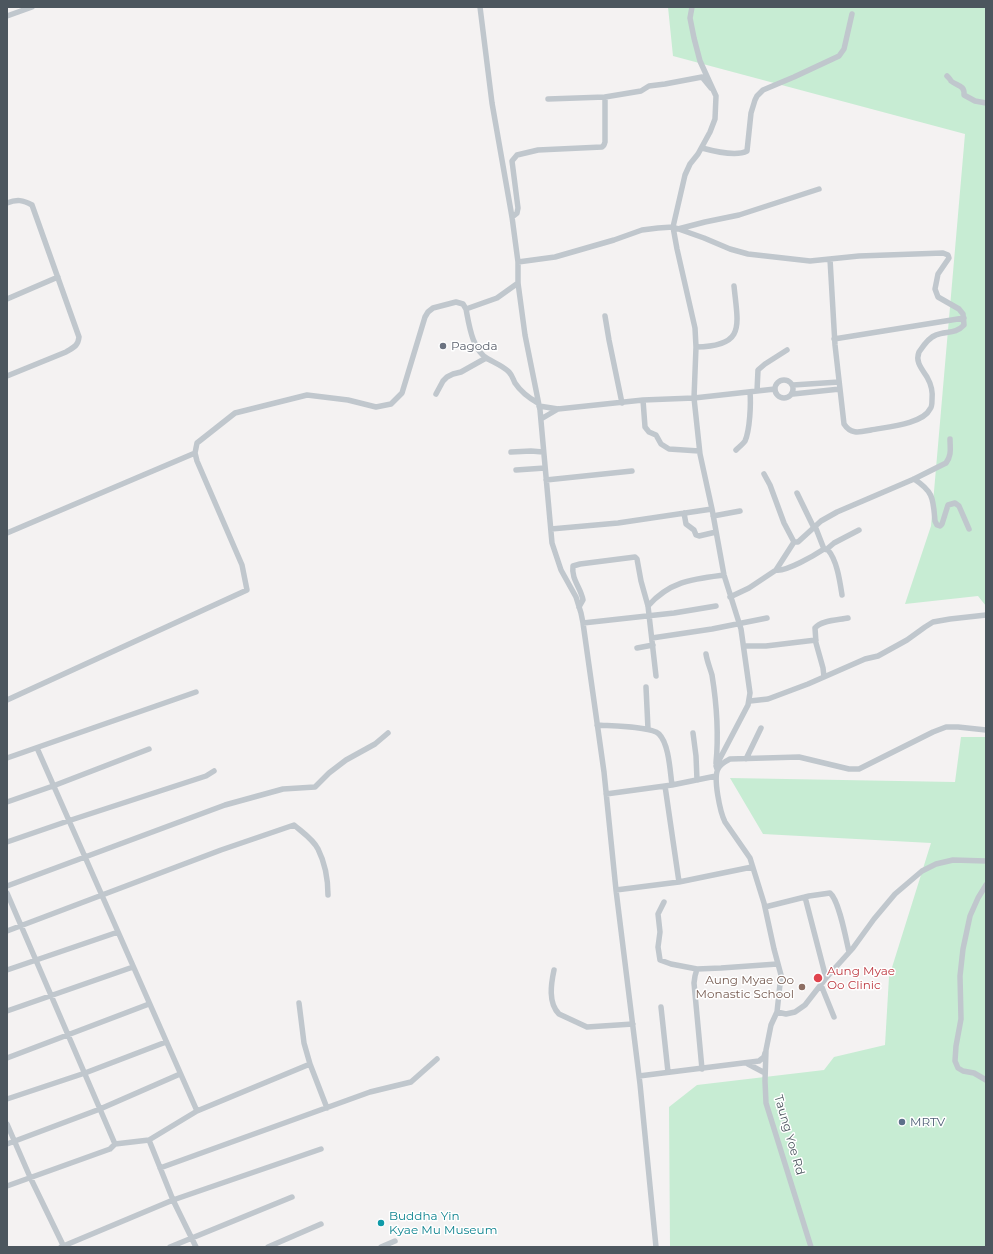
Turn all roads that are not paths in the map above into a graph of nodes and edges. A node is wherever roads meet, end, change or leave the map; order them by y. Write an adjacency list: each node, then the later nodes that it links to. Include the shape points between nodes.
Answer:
1 (32, 7): 5 (street)
2 (480, 7): 14 (street, via 492,102)
3 (692, 7): 7 (street, via 690,18 694,38 700,60)
4 (852, 14): 11 (street, via 844,49 839,56 764,90 757,96 751,113 747,150 742,153 717,152)
5 (7, 16)
6 (947, 76): 10 (street, via 961,87 964,95)
7 (716, 96): 8 (street, via 702,77); 11 (street, via 714,119)
8 (605, 97): 9 (street); 14 (street, via 605,142 602,147 538,150 514,158 512,161 518,208)
9 (548, 99)
10 (986, 103)
11 (702, 148): 15 (street, via 685,175)
12 (818, 189): 15 (street, via 739,215)
13 (7, 203): 18 (street, via 24,200 32,205)
14 (512, 217): 17 (street)
15 (675, 228): 16 (street, via 748,254 810,261); 17 (street, via 642,230 555,256); 26 (street, via 677,249 695,328)
16 (830, 258): 24 (street, via 948,255 949,258 938,274 935,289 938,297 959,309); 25 (street)
17 (518, 262): 19 (street)
18 (58, 277): 21 (street); 29 (street, via 79,343 66,352)
19 (518, 283): 22 (street, via 497,298); 41 (street)
20 (734, 286): 26 (street, via 738,322 735,334 720,345)
21 (7, 299)
22 (466, 309): 28 (street, via 472,338); 47 (street, via 463,304 456,302 433,308 428,312 402,393 391,404 376,407 348,400 307,395 235,413 197,443)
23 (605, 316): 40 (street)
24 (964, 318): 25 (street); 33 (street, via 964,325 960,329 936,335 919,352 919,364 932,390 931,409 925,415 896,426 850,431 844,424)
25 (834, 339): 30 (street)
26 (696, 347): 38 (street)
27 (786, 350): 34 (street, via 758,370)
28 (486, 358): 36 (street, via 447,377); 41 (street, via 507,370 519,388)
29 (7, 376)
30 (839, 382): 31 (street); 33 (street)
31 (793, 385): 32 (street, via 787,380 782,380); 37 (street)
32 (775, 389): 34 (street); 37 (street, via 775,393 782,399)
33 (840, 389): 37 (street)
34 (757, 391): 35 (street)
35 (750, 392): 38 (street); 45 (street, via 745,442)
36 (436, 394)
37 (793, 394)
38 (694, 398): 39 (street); 46 (street)
39 (642, 400): 40 (street); 46 (street, via 646,430 656,435 660,444 669,449)
40 (622, 403): 42 (street)
41 (539, 405): 42 (street); 43 (street)
42 (558, 409): 43 (street)
43 (540, 419): 49 (street)
44 (950, 439): 54 (street, via 951,454 946,463)
45 (736, 450)
46 (700, 451): 57 (street)
47 (195, 452): 66 (street); 92 (street, via 242,565 247,590)
48 (511, 452): 49 (street)
49 (544, 452): 50 (street)
50 (545, 468): 51 (street); 55 (street)
51 (516, 470)
52 (632, 471): 55 (street)
53 (764, 474): 67 (street)
54 (914, 479): 61 (street, via 837,512); 63 (street, via 932,496 937,524 942,524 948,505 955,503 959,506)
55 (546, 480): 62 (street)
56 (797, 493): 61 (street)
57 (712, 509): 59 (street); 60 (street)
58 (740, 511): 60 (street)
59 (684, 513): 62 (street, via 618,523); 65 (street, via 686,524 696,535)
60 (713, 516): 65 (street)
61 (814, 527): 67 (street, via 798,542); 68 (street)
62 (550, 529): 75 (street, via 561,570)
63 (969, 529)
64 (860, 530): 68 (street)
65 (716, 532): 70 (street)
66 (7, 533)
67 (794, 542): 69 (street)
68 (826, 549): 69 (street, via 781,571); 71 (street, via 830,551 838,573)
69 (776, 570): 72 (street)
70 (724, 575): 72 (street); 73 (street, via 679,583)
71 (842, 595)
72 (730, 597): 81 (street)
73 (648, 606): 75 (street, via 635,557 573,566 573,576 583,600); 77 (street)
74 (716, 606): 77 (street)
75 (579, 607): 80 (street)
76 (986, 615): 89 (street, via 933,622 887,652)
77 (650, 616): 80 (street); 82 (street)
78 (767, 618): 81 (street)
79 (848, 618): 83 (street, via 817,625)
80 (583, 623): 94 (street)
81 (739, 624): 82 (street); 85 (street)
82 (652, 638): 84 (street)
83 (816, 640): 85 (street); 89 (street)
84 (653, 645): 86 (street); 88 (street)
85 (744, 646): 93 (street)
86 (637, 648)
87 (706, 654): 104 (street, Taung Yoe Rd, via 717,715)
88 (656, 676)
89 (824, 677): 93 (street, via 768,699)
90 (646, 687): 96 (street)
91 (196, 692): 100 (street)
92 (7, 700)
93 (750, 701): 104 (street)
94 (597, 725): 96 (street); 111 (street)
95 (761, 728): 103 (street)
96 (648, 729): 108 (street, via 658,733 663,739)
97 (986, 730): 103 (street, via 946,727 856,770 799,756)
98 (388, 733): 115 (street, via 375,744 346,760 315,787 283,789 225,805)
99 (693, 733): 107 (street)
100 (36, 748): 102 (street); 109 (street)
101 (149, 749): 109 (street)
102 (7, 758)
103 (746, 759): 104 (street, via 730,759)
104 (717, 767): 106 (street, Taung Yoe Rd)
105 (214, 771): 113 (street, via 206,776)
106 (716, 776): 107 (street); 117 (street, Taung Yoe Rd, via 722,817 750,858)
107 (697, 780): 108 (street)
108 (672, 785): 110 (street)
109 (53, 786): 112 (street); 113 (street)
110 (665, 786): 111 (street); 118 (street)
111 (606, 794): 121 (street)
112 (7, 802)
113 (68, 821): 114 (street); 115 (street)
114 (7, 842)
115 (85, 858): 120 (street); 124 (street)
116 (986, 861): 131 (street, via 953,860 922,871 895,894)
117 (752, 867): 118 (street); 127 (street, Taung Yoe Rd)
118 (679, 882): 121 (street)
119 (986, 885): 161 (street, via 970,916 963,949 960,976 961,1019 955,1061 962,1071 974,1073)
120 (7, 886)
121 (616, 890): 147 (street)
122 (7, 893): 128 (street)
123 (328, 895): 124 (street, via 328,877 318,849 294,825)
124 (101, 896): 128 (street); 130 (street)
125 (805, 897): 127 (street); 131 (street, via 830,893 834,896); 138 (street)
126 (664, 902): 135 (street, via 658,914 660,960)
127 (765, 907): 133 (street, Taung Yoe Rd)
128 (22, 927): 129 (street); 132 (street)
129 (7, 931)
130 (118, 932): 132 (street); 134 (street)
131 (849, 952): 138 (street)
132 (36, 960): 136 (street); 140 (street)
133 (777, 964): 135 (street); 145 (street, Taung Yoe Rd, via 781,975)
134 (133, 967): 140 (street); 142 (street)
135 (697, 969): 155 (street, via 694,983)
136 (7, 970)
137 (554, 970): 147 (street, via 551,993 553,1005 559,1014 587,1028)
138 (826, 978): 139 (street)
139 (821, 985): 145 (street, via 805,1005 795,1012); 146 (street)
140 (51, 995): 144 (street); 148 (street)
141 (299, 1003): 154 (street, via 304,1043)
142 (149, 1004): 148 (street); 149 (street)
143 (661, 1007): 156 (street)
144 (7, 1011)
145 (777, 1012): 150 (street, Taung Yoe Rd)
146 (834, 1017)
147 (633, 1024): 160 (street)
148 (68, 1034): 151 (street); 157 (street)
149 (166, 1042): 157 (street); 159 (street)
150 (766, 1050): 153 (street, via 759,1062); 158 (street, Taung Yoe Rd)
151 (7, 1058)
152 (437, 1060): 163 (street, via 411,1082 370,1092)
153 (744, 1063): 155 (street); 158 (street)
154 (310, 1064): 163 (street); 165 (street)
155 (702, 1069): 156 (street)
156 (668, 1072): 160 (street)
157 (85, 1073): 162 (street); 164 (street)
158 (765, 1073): 186 (street, Taung Yoe Rd, via 767,1106)
159 (180, 1074): 164 (street); 165 (street)
160 (639, 1076): 185 (street)
161 (986, 1080)
162 (7, 1099)
163 (327, 1108): 172 (street)
164 (100, 1109): 168 (street); 170 (street)
165 (196, 1111): 167 (street)
166 (7, 1124): 168 (street)
167 (149, 1140): 170 (street); 172 (street)
168 (15, 1142): 169 (street); 173 (street)
169 (7, 1144)
170 (115, 1144): 173 (street, via 110,1149)
171 (321, 1149): 176 (street)
172 (160, 1168): 176 (street)
173 (30, 1177): 174 (street); 180 (street)
174 (7, 1186)
175 (292, 1197): 178 (street)
176 (173, 1200): 178 (street); 180 (street)
177 (321, 1224): 183 (street)
178 (192, 1238): 181 (street); 182 (street)
179 (395, 1241): 184 (street)
180 (63, 1247)
181 (170, 1247)
182 (196, 1247)
183 (268, 1247)
184 (381, 1247)
185 (656, 1247)
186 (811, 1247)

